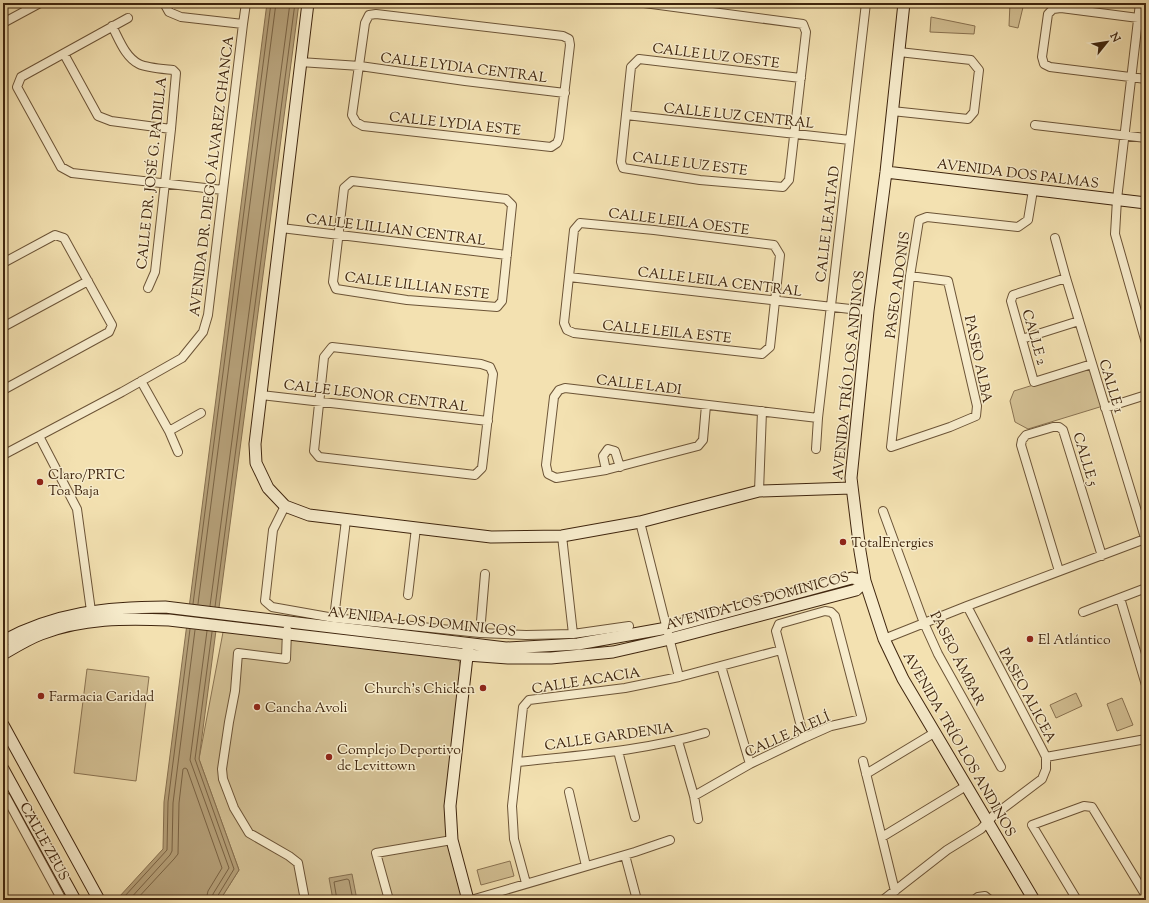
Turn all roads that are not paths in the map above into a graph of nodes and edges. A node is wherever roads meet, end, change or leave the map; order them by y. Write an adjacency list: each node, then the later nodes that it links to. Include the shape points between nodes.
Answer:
1 (164, 3): 12 (street, via 169,12 181,17)
2 (246, 3): 12 (street, AVENIDA DR. DIEGO ÁLVAREZ CHANCA)
3 (308, 3): 16 (street)
4 (644, 3): 19 (street, via 803,24 806,32)
5 (866, 3): 29 (street, CALLE LEALTAD)
6 (904, 3): 14 (street, AVENIDA TRÍO LOS ANDINOS)
7 (1140, 3): 10 (street)
8 (36, 4): 11 (street)
9 (128, 18): 13 (street)
10 (1142, 18): 18 (street); 18 (street, via 1061,8 1052,9 1048,14 1042,57 1044,64 1050,67)
11 (3, 23)
12 (243, 24): 32 (street, AVENIDA DR. DIEGO ÁLVAREZ CHANCA)
13 (112, 26): 15 (street); 25 (street, CALLE DR. JOSÉ G. PADILLA, via 132,60 140,65 173,70 176,73)
14 (899, 52): 22 (street, AVENIDA TRÍO LOS ANDINOS); 22 (street, via 971,60 979,70 974,112 968,119)
15 (64, 54): 25 (street, via 98,116 111,121); 31 (street, via 21,77 17,87 61,167 72,173)
16 (300, 62): 17 (street, CALLE LYDIA CENTRAL); 36 (street)
17 (360, 66): 21 (street, CALLE LYDIA CENTRAL); 21 (street, via 365,23 369,15 563,36 569,39 570,45); 21 (street, CALLE LYDIA ESTE, via 352,114 356,122 363,126 551,147 559,138)
18 (1132, 77): 20 (street); 27 (street)
19 (801, 78): 23 (street, CALLE LUZ OESTE, via 640,59 631,67); 26 (street)
20 (1146, 79)
21 (565, 93)
22 (892, 111): 30 (street, AVENIDA TRÍO LOS ANDINOS)
23 (626, 115): 26 (street, CALLE LUZ CENTRAL); 26 (street, CALLE LUZ ESTE, via 620,162 623,168 700,180 783,187 789,180)
24 (1035, 125): 27 (street)
25 (171, 129): 31 (street, CALLE DR. JOSÉ G. PADILLA)
26 (794, 134): 29 (street, CALLE LUZ CENTRAL)
27 (1124, 135): 28 (street); 34 (street)
28 (1146, 138)
29 (850, 140): 47 (street, CALLE LEALTAD)
30 (886, 172): 33 (street, AVENIDA DOS PALMAS); 48 (street, AVENIDA TRÍO LOS ANDINOS)
31 (165, 184): 32 (street); 45 (street, CALLE DR. JOSÉ G. PADILLA, via 155,272)
32 (223, 190): 54 (street, AVENIDA DR. DIEGO ÁLVAREZ CHANCA, via 208,315 203,332 182,358)
33 (1033, 190): 34 (street, AVENIDA DOS PALMAS); 42 (street, PASEO ADONIS, via 1028,220 1018,227 927,217 919,220)
34 (1117, 199): 35 (street, AVENIDA DOS PALMAS); 52 (street, via 1116,234)
35 (1146, 203)
36 (281, 228): 37 (street, CALLE LILLIAN CENTRAL); 56 (street)
37 (338, 235): 39 (street, CALLE LILLIAN CENTRAL); 39 (street, CALLE LILLIAN ESTE, via 333,282 336,289 407,300 497,307 502,301); 39 (street, via 344,188 352,181 494,197 506,199 512,205)
38 (1055, 238): 43 (street, CALLE 1)
39 (507, 255)
40 (3, 263): 44 (street, via 55,235 64,238)
41 (569, 276): 46 (street, CALLE LEILA CENTRAL); 46 (street, CALLE LEILA OESTE, via 574,230 580,223 654,230 774,245 780,255); 46 (street, CALLE LEILA ESTE, via 564,323 567,330 574,333 762,354 770,347)
42 (910, 276): 67 (street, PASEO ADONIS); 67 (street, PASEO ALBA, via 948,281 977,406 976,416)
43 (1066, 278): 49 (street, CALLE 1); 51 (street, CALLE 2, via 1013,295 1010,301)
44 (88, 281): 50 (street); 55 (street, via 112,325 109,332)
45 (148, 288)
46 (775, 300): 47 (street, CALLE LEILA CENTRAL)
47 (830, 307): 48 (street, CALLE LEILA CENTRAL); 63 (street, CALLE LEALTAD)
48 (868, 311): 73 (street, AVENIDA TRÍO LOS ANDINOS)
49 (1079, 321): 51 (street); 53 (street, CALLE 1)
50 (3, 327)
51 (1022, 339): 53 (street, CALLE 2, via 1034,382)
52 (1146, 343)
53 (1092, 364): 60 (street, CALLE 1)
54 (141, 381): 65 (street); 66 (street, AVENIDA DR. DIEGO ÁLVAREZ CHANCA)
55 (3, 390)
56 (261, 395): 58 (street, CALLE LEONOR CENTRAL); 75 (street, via 255,444 256,463 268,488)
57 (1146, 395): 60 (street)
58 (319, 401): 64 (street, CALLE LEONOR CENTRAL); 64 (street, via 324,357 332,347 480,364 490,367 493,374); 64 (street, via 314,451 319,457 334,459 475,475 482,468)
59 (706, 405): 61 (street, CALLE LADI); 71 (street, via 703,440 698,446); 72 (street, CALLE LADI, via 565,388 559,390 554,397 546,465 548,474 556,478)
60 (1105, 408): 81 (street, CALLE 1)
61 (762, 411): 63 (street, CALLE LADI); 74 (street)
62 (201, 413): 65 (street)
63 (818, 418): 68 (street, CALLE LEALTAD)
64 (488, 421)
65 (169, 431): 69 (street)
66 (39, 436): 70 (street, AVENIDA DR. DIEGO ÁLVAREZ CHANCA); 90 (street, via 76,508)
67 (891, 447)
68 (816, 449)
69 (178, 452)
70 (3, 455)
71 (620, 467): 72 (street); 72 (street, via 615,451 608,449 603,456)
72 (606, 470)
73 (851, 488): 74 (street); 85 (street, AVENIDA TRÍO LOS ANDINOS)
74 (759, 491): 78 (street)
75 (285, 506): 77 (street, via 309,515); 92 (street, via 273,530 265,601 272,607)
76 (883, 511): 94 (street, PASEO ÁMBAR)
77 (346, 520): 79 (street); 92 (street)
78 (640, 522): 80 (street); 96 (street)
79 (416, 528): 80 (street, via 491,537); 87 (street)
80 (562, 536): 99 (street)
81 (1146, 540): 82 (street)
82 (1102, 556): 83 (street); 83 (street, CALLE 5, via 1063,430 1053,427 1026,435 1021,445)
83 (1059, 571): 89 (street)
84 (485, 574): 97 (street)
85 (865, 582): 96 (street, AVENIDA LOS DOMINICOS, via 852,578); 100 (street, AVENIDA LOS DOMINICOS, via 856,590); 101 (street, AVENIDA TRÍO LOS ANDINOS)
86 (1146, 588): 88 (street)
87 (408, 596)
88 (1120, 598): 91 (street); 108 (street)
89 (967, 606): 94 (street); 116 (street, PASEO ALICEA)
90 (91, 611): 93 (street, AVENIDA LOS DOMINICOS, via 165,607); 102 (street, AVENIDA LOS DOMINICOS, via 46,621)
91 (1083, 612)
92 (334, 618): 97 (street)
93 (288, 621): 98 (street); 103 (street, AVENIDA LOS DOMINICOS)
94 (924, 623): 101 (street); 120 (street, PASEO ÁMBAR, via 938,654)
95 (630, 626): 99 (street)
96 (667, 628): 100 (street); 103 (street, AVENIDA LOS DOMINICOS, via 578,644)
97 (480, 633): 99 (street)
98 (287, 634): 103 (street, AVENIDA LOS DOMINICOS); 105 (street, AVENIDA LOS DOMINICOS, via 131,618 93,621 41,634); 141 (street, via 286,659 238,653 235,691 222,769 234,808 249,833 298,863)
99 (573, 634)
100 (670, 639): 103 (street, AVENIDA LOS DOMINICOS, via 613,652 551,658 508,658); 107 (street)
101 (884, 639): 111 (street, AVENIDA TRÍO LOS ANDINOS, via 903,679)
102 (3, 641)
103 (467, 649): 131 (street, via 450,806)
104 (781, 650): 106 (street, CALLE ACACIA); 112 (street); 112 (street, CALLE ALELÍ, via 776,631 779,624 825,611 835,616 862,719 831,726)
105 (3, 654)
106 (721, 666): 107 (street, CALLE ACACIA); 119 (street)
107 (679, 677): 118 (street, CALLE ACACIA, via 625,688 529,700 523,707)
108 (1146, 685)
109 (3, 725): 140 (street)
110 (705, 733): 114 (street, CALLE GARDENIA)
111 (934, 733): 122 (street); 123 (street, AVENIDA TRÍO LOS ANDINOS)
112 (804, 738): 119 (street, CALLE ALELÍ)
113 (1146, 739): 116 (street)
114 (678, 741): 115 (street, CALLE GARDENIA); 126 (street)
115 (618, 751): 118 (street, CALLE GARDENIA); 127 (street)
116 (1046, 757): 129 (street, PASEO ALICEA, via 1046,769 1042,779)
117 (863, 761): 122 (street)
118 (517, 762): 135 (street, CALLE ACACIA, via 512,806 514,839)
119 (750, 764): 126 (street, CALLE ALELÍ)
120 (1001, 767)
121 (3, 769): 139 (street)
122 (866, 774): 130 (street)
123 (966, 786): 129 (street, AVENIDA TRÍO LOS ANDINOS); 130 (street)
124 (569, 792): 134 (street)
125 (3, 795): 138 (street, CALLE ZEUS)
126 (694, 796): 128 (street)
127 (635, 817)
128 (698, 819)
129 (988, 822): 136 (street, PASEO ALICEA); 149 (street, AVENIDA TRÍO LOS ANDINOS)
130 (882, 836): 136 (street)
131 (452, 840): 142 (street, via 376,853); 143 (street)
132 (670, 840): 133 (street)
133 (624, 855): 134 (street); 145 (street)
134 (586, 866): 135 (street)
135 (526, 883): 144 (street)
136 (894, 891): 146 (street, PASEO ALICEA)
137 (1146, 896): 150 (street, via 1092,807 1084,806 1032,825)
138 (62, 900)
139 (75, 900)
140 (100, 900)
141 (305, 900)
142 (389, 900)
143 (468, 900)
144 (471, 900)
145 (638, 900)
146 (884, 900)
147 (974, 900): 148 (street, via 985,896)
148 (990, 900)
149 (1034, 900)
150 (1077, 900)

